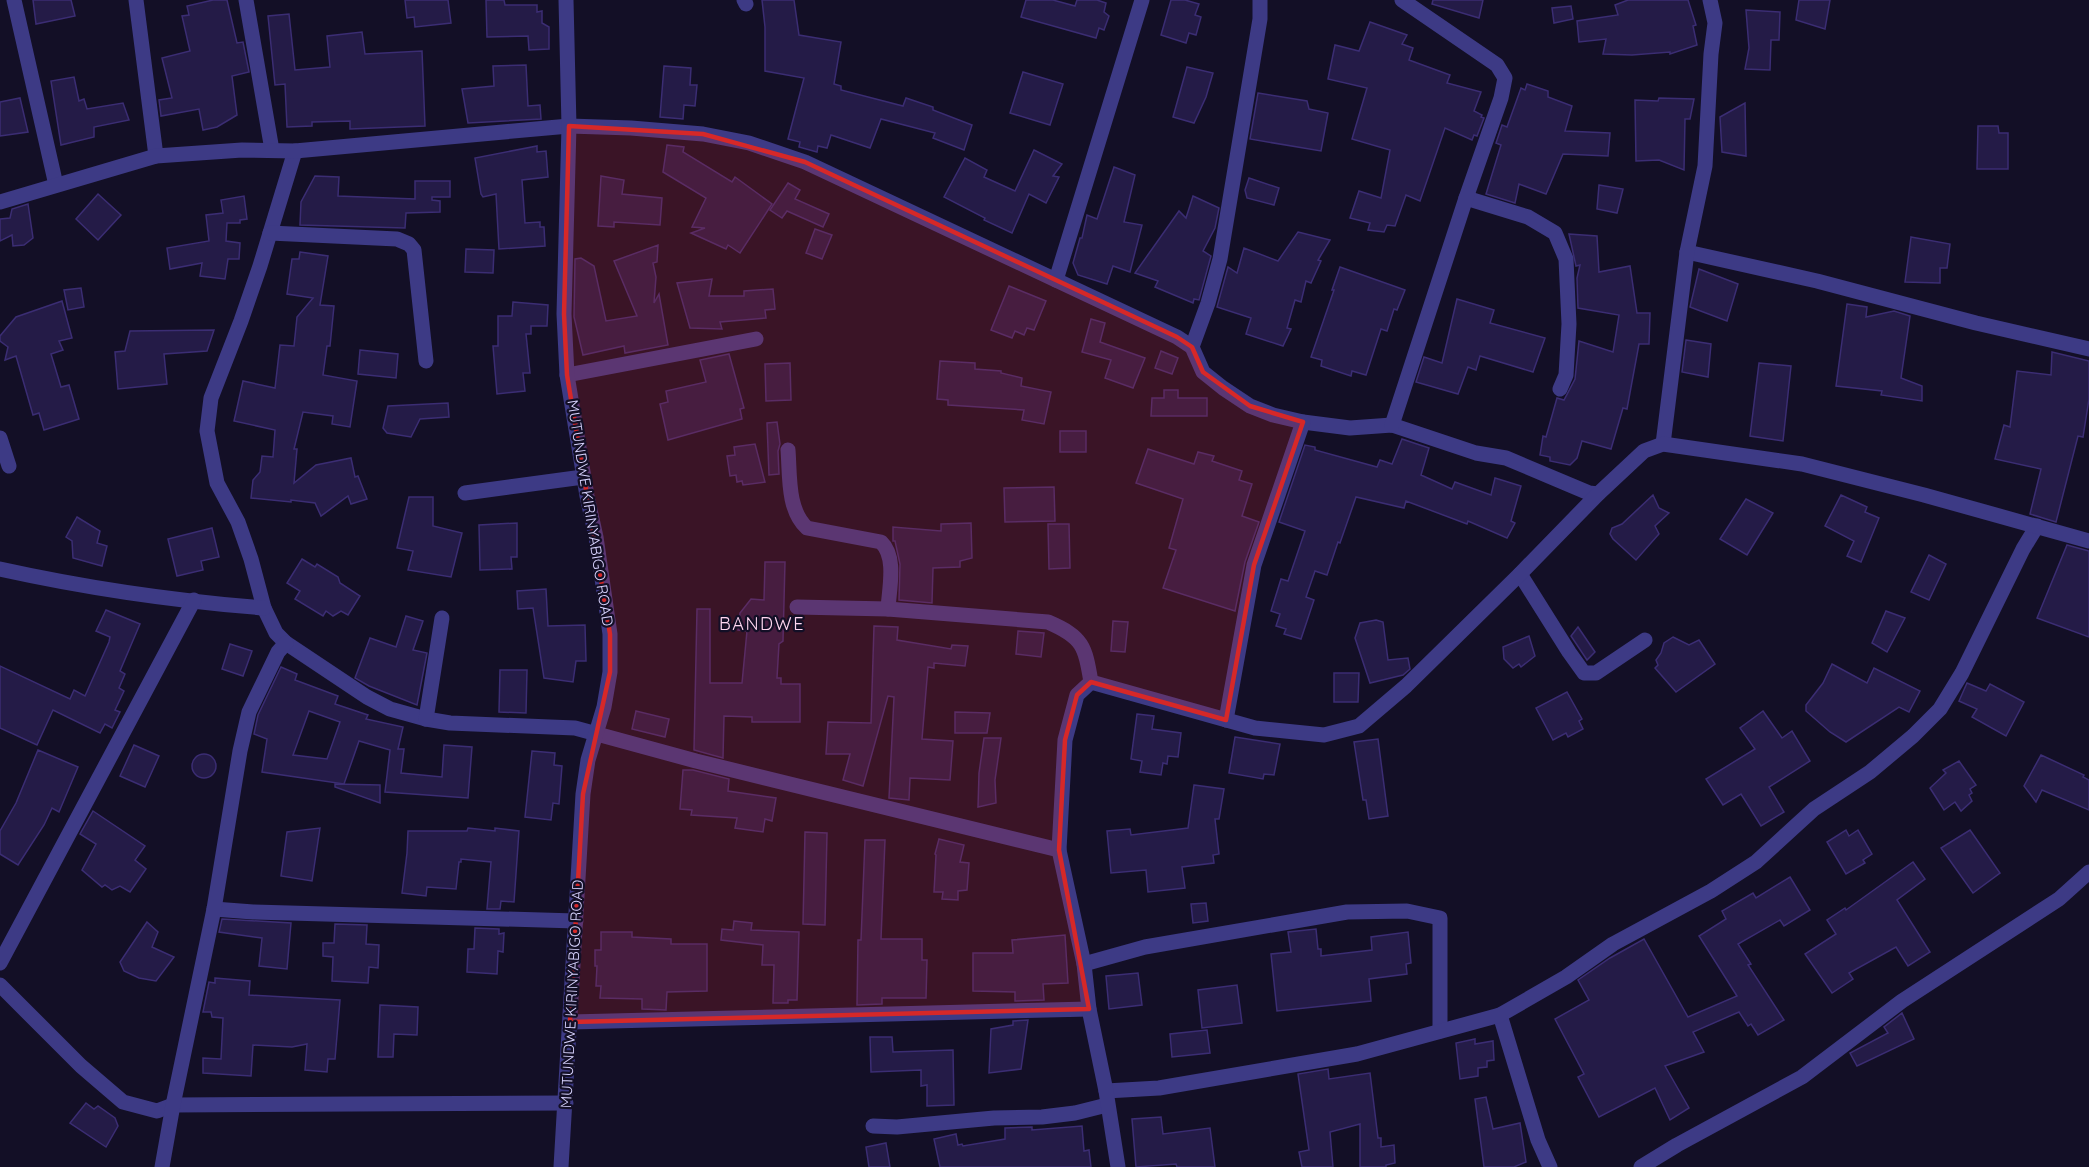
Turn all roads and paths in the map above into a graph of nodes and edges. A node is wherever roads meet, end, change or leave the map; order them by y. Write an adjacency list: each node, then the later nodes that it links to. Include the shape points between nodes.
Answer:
1 (14, 0): 13 (street)
2 (136, 0): 12 (street)
3 (246, 0): 10 (street)
4 (566, 0): 9 (street, MUTUNDWE KIRINYABIGO ROAD)
5 (1142, 0): 18 (street)
6 (1260, 0): 20 (street, via 1220,259)
7 (1710, 0): 17 (street, via 1715,23 1705,166)
8 (1407, 1): 14 (street, via 1497,65 1505,78)
9 (569, 126): 11 (street); 18 (street, via 703,134 749,143 805,162); 23 (street, MUTUNDWE KIRINYABIGO ROAD, via 564,314)
10 (272, 150): 11 (street); 12 (street)
11 (295, 151): 16 (street)
12 (156, 156): 13 (street)
13 (56, 184): 15 (street)
14 (1466, 198): 24 (street, via 1528,217 1555,233 1566,259 1569,324 1566,375); 26 (street)
15 (0, 202)
16 (270, 234): 22 (street, via 397,239 409,244 414,250); 40 (street, via 211,398 207,431 218,483 238,522)
17 (1687, 252): 21 (street); 28 (street)
18 (1056, 280): 20 (street)
19 (756, 339): 23 (street)
20 (1192, 347): 25 (street, via 1203,372 1241,400 1273,415)
21 (2089, 349)
22 (426, 361)
23 (567, 375): 31 (street, MUTUNDWE KIRINYABIGO ROAD)
24 (1560, 390)
25 (1303, 422): 26 (street, via 1350,428); 47 (street, via 1254,565)
26 (1392, 425): 33 (street, via 1476,453 1506,458)
27 (0, 438): 30 (street)
28 (1663, 444): 33 (street, via 1644,451); 34 (street, via 1802,464)
29 (788, 450): 41 (street, via 798,520 807,528 881,542 888,548)
30 (9, 466)
31 (583, 477): 32 (street); 48 (street, MUTUNDWE KIRINYABIGO ROAD, via 610,634 610,672)
32 (465, 493)
33 (1598, 494): 37 (street)
34 (2037, 526): 35 (street); 57 (street, via 1957,682 1940,709 1912,736 1870,772 1814,808 1756,862)
35 (2089, 541)
36 (0, 569): 38 (street, via 52,581)
37 (1520, 574): 43 (street, via 1584,672 1596,673); 47 (street, via 1406,686 1359,726 1323,735 1256,728)
38 (194, 600): 40 (street); 53 (street)
39 (797, 607): 41 (street)
40 (264, 608): 44 (street, via 276,633)
41 (888, 609): 45 (street, via 1048,622 1078,639 1087,653)
42 (442, 618): 46 (street)
43 (1645, 639)
44 (286, 643): 46 (street, via 390,709); 51 (street, via 249,712)
45 (1091, 682): 47 (street); 49 (street, via 1077,694 1065,740)
46 (426, 719): 48 (street, via 552,726)
47 (1226, 720)
48 (596, 734): 49 (street); 52 (street, MUTUNDWE KIRINYABIGO ROAD, via 583,794)
49 (1059, 850): 54 (street)
50 (2089, 872): 68 (street, via 2060,899 1902,1001 1802,1077)
51 (214, 909): 52 (street); 62 (street)
52 (576, 921): 58 (street, MUTUNDWE KIRINYABIGO ROAD)
53 (0, 963)
54 (1084, 964): 56 (street); 59 (street, via 1145,947 1314,917 1407,911 1440,918)
55 (0, 985): 62 (street, via 123,1102 157,1111)
56 (1089, 1010): 58 (street); 60 (street)
57 (1500, 1015): 59 (street); 67 (street)
58 (570, 1022): 61 (street, MUTUNDWE KIRINYABIGO ROAD)
59 (1440, 1030): 60 (street, via 1357,1054)
60 (1107, 1098): 63 (street, via 1076,1113); 66 (street)
61 (566, 1103): 62 (street); 65 (street, MUTUNDWE KIRINYABIGO ROAD)
62 (173, 1105): 64 (street)
63 (873, 1126)
64 (162, 1167)
65 (561, 1167)
66 (1118, 1167)
67 (1550, 1167)
68 (1641, 1167)

